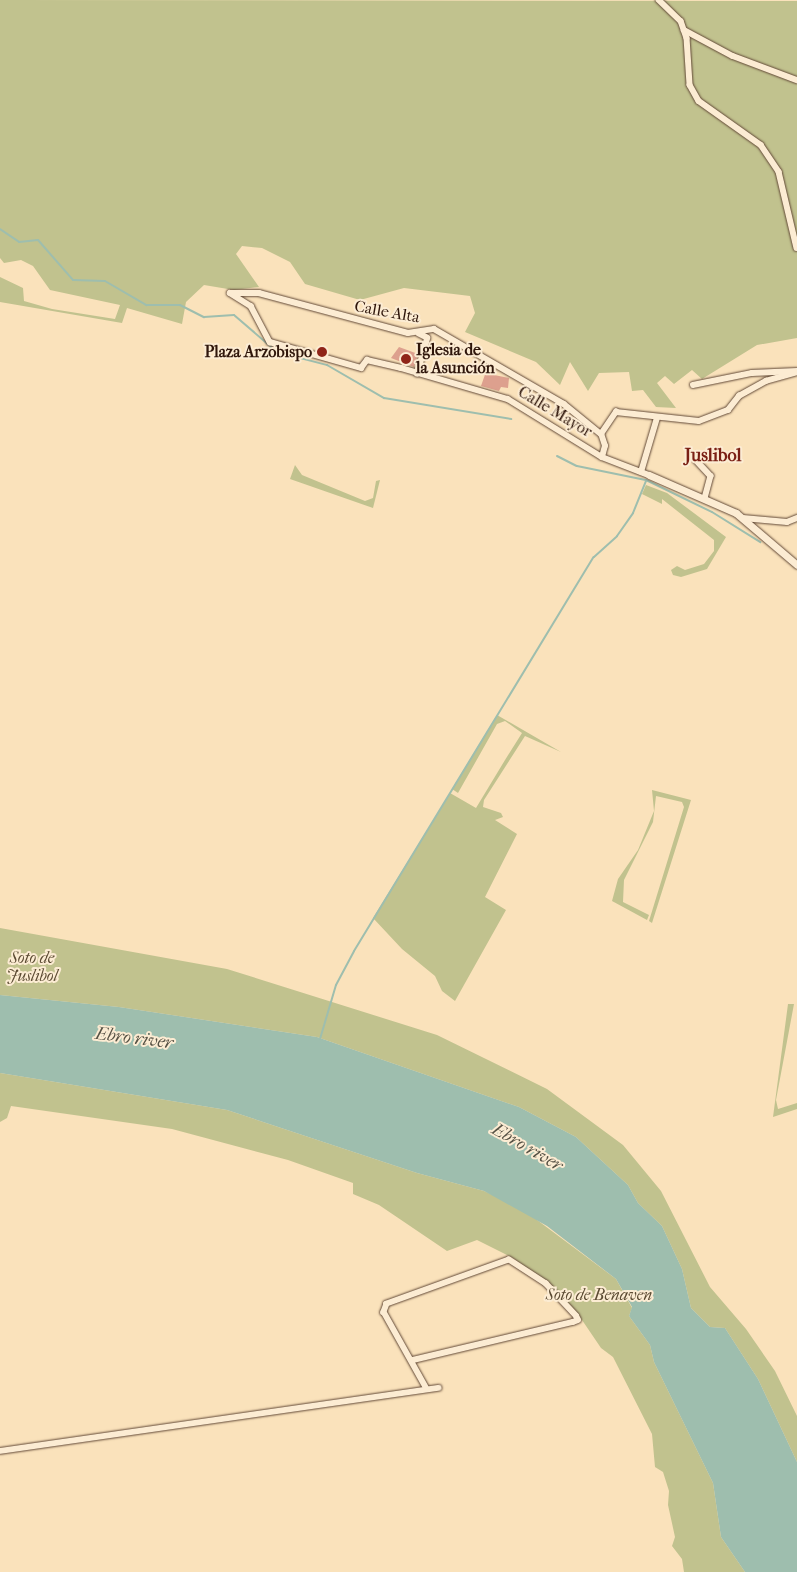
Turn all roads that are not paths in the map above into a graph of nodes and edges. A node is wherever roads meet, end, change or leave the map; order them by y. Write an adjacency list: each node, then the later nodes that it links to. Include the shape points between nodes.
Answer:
1 (659, 0): 2 (street)
2 (684, 30): 3 (street, via 733,56); 4 (street, via 690,85 699,101 742,129 769,156 779,172)
3 (797, 80)
4 (797, 248)
5 (419, 334): 6 (street, Calle Alta, via 345,318 259,293 230,293 250,306 270,342); 8 (street, via 427,338); 11 (street, Calle Alta, via 434,329 564,404)
6 (361, 368): 8 (street, Calle Mayor, via 367,360)
7 (797, 372): 9 (street, via 752,373); 10 (street, via 766,381 739,396 728,410 699,421)
8 (417, 374): 12 (street, Calle Mayor, via 508,399)
9 (693, 385)
10 (657, 418): 11 (street, via 616,412); 14 (street)
11 (600, 434): 12 (street, via 605,446)
12 (602, 456): 14 (street, Calle Mayor)
13 (695, 459): 16 (street, via 711,476)
14 (641, 472): 15 (street, Calle Mayor)
15 (649, 475): 16 (street)
16 (705, 499): 17 (street)
17 (743, 518): 18 (street, via 787,522); 19 (street, via 770,545)
18 (797, 518)
19 (797, 565)
20 (413, 1360): 20 (street, via 384,1312 387,1304 509,1260 546,1284 578,1320); 21 (street)
21 (426, 1387): 22 (street); 23 (street, via 252,1417)
22 (438, 1388)
23 (0, 1451)

